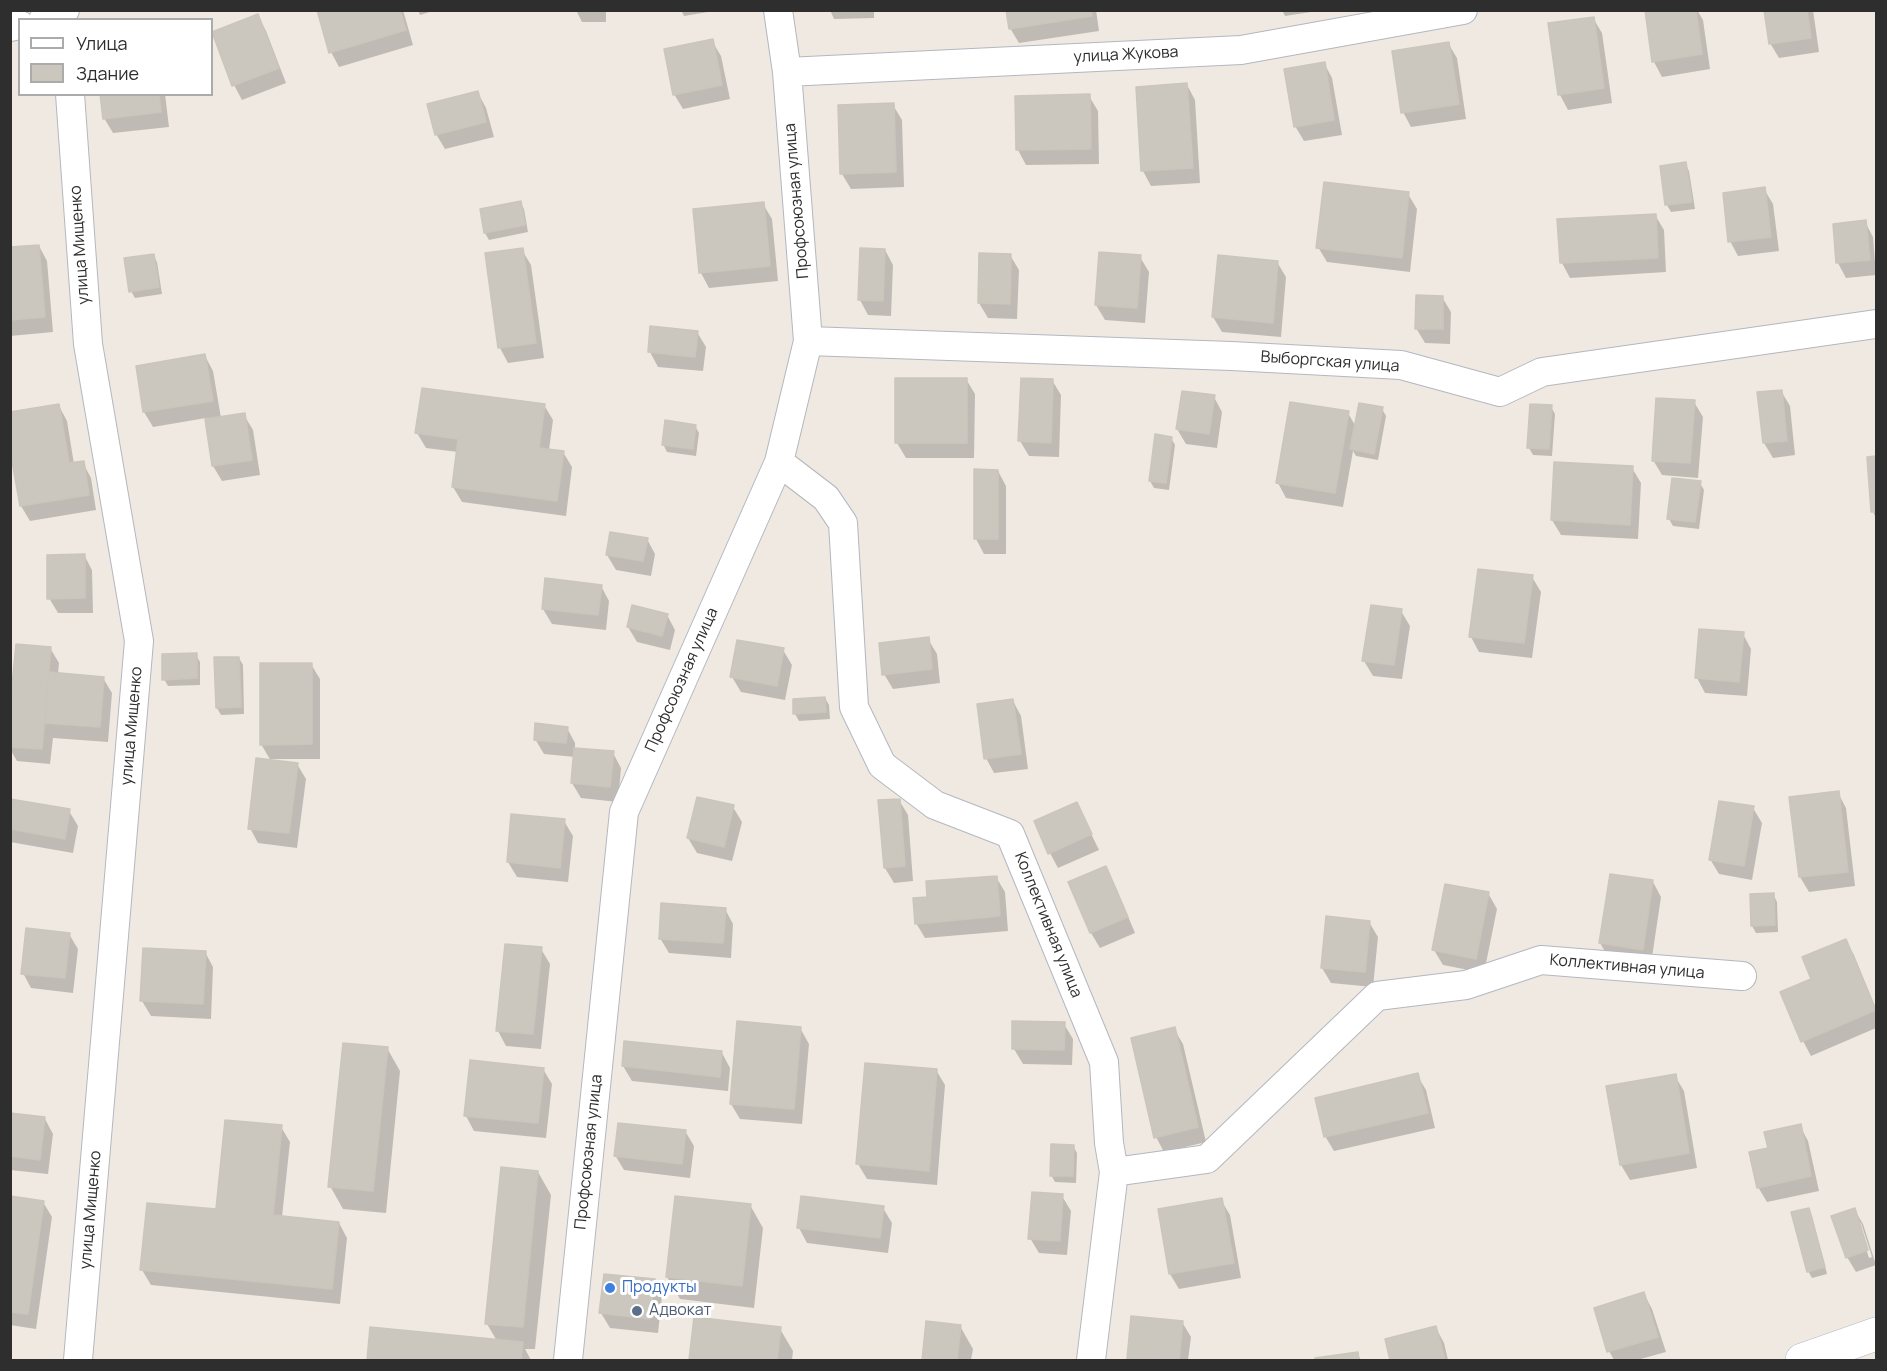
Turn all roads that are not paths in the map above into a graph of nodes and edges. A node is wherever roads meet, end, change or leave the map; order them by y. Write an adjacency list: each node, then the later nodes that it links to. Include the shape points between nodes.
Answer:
1 (778, 10): 3 (street, Профсоюзная улица)
2 (1463, 10): 3 (street, улица Жукова, via 1241,50)
3 (787, 72): 6 (street, Профсоюзная улица)
4 (70, 96): 11 (street, улица Мищенко, via 88,344 139,641)
5 (1876, 324): 6 (street, Выборгская улица, via 1542,372 1500,392 1401,365)
6 (808, 340): 7 (street, Профсоюзная улица)
7 (779, 462): 9 (street, Коллективная улица, via 825,498 843,523 854,707 882,765 935,805 1010,834 1104,1062); 12 (street, Профсоюзная улица, via 624,812)
8 (1742, 976): 9 (street, Коллективная улица, via 1541,960 1466,985 1377,996 1207,1159)
9 (1114, 1172): 13 (street, Коллективная улица)
10 (1876, 1334): 14 (main road)
11 (78, 1360)
12 (568, 1360)
13 (1091, 1360)
14 (1802, 1360)

